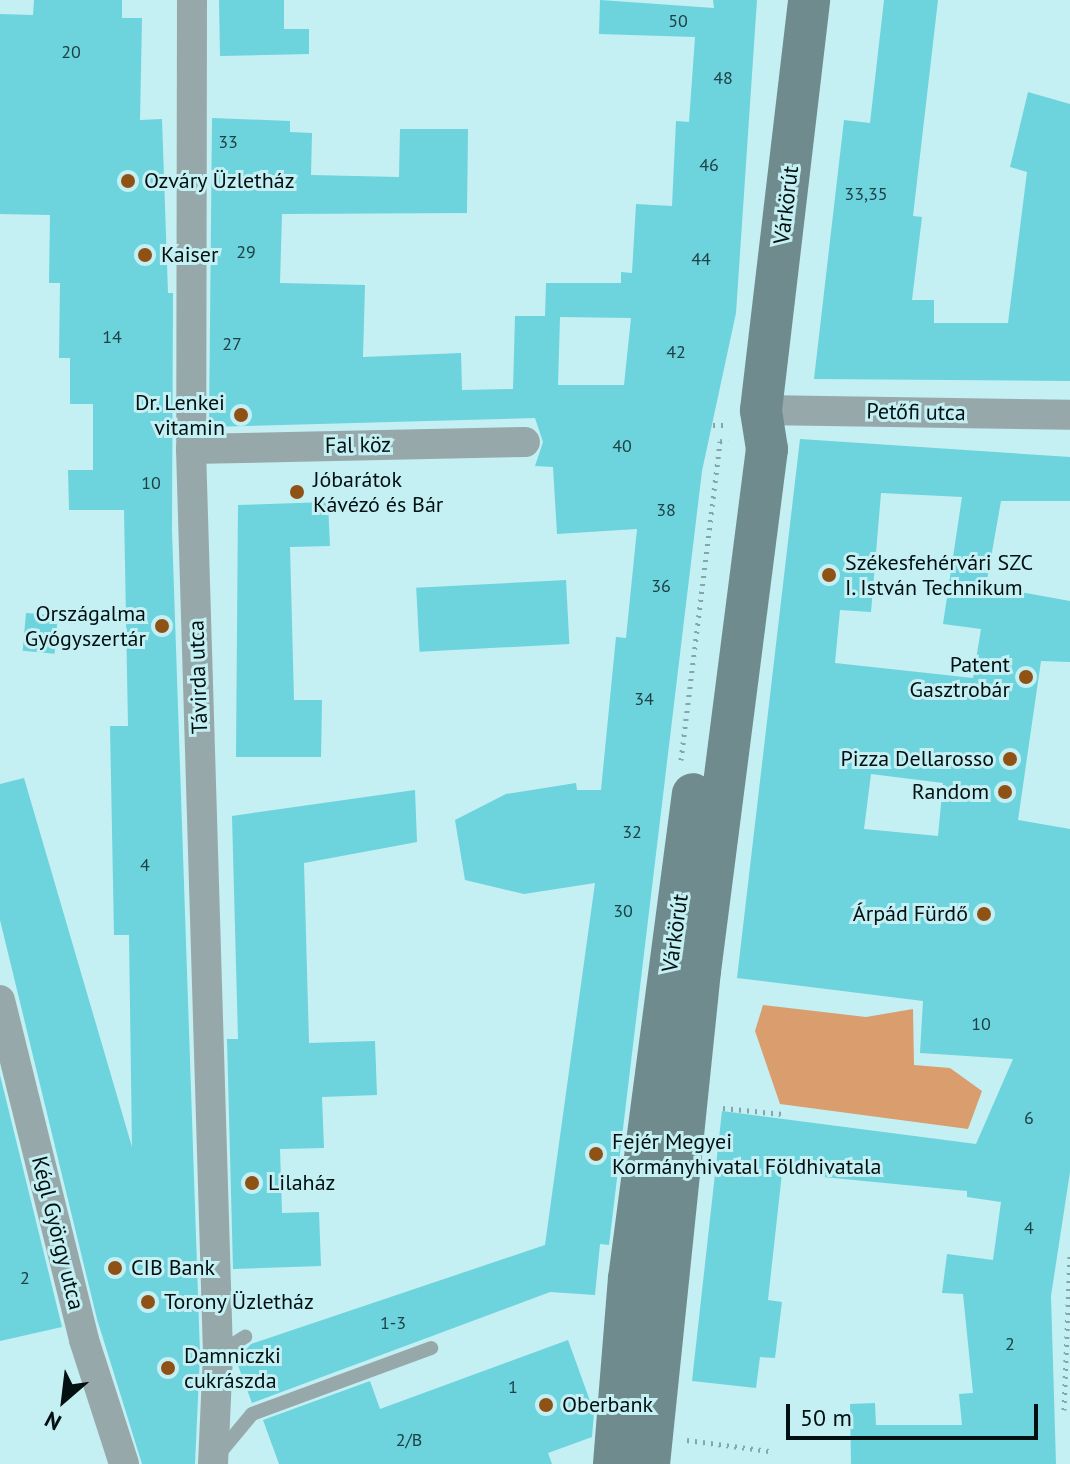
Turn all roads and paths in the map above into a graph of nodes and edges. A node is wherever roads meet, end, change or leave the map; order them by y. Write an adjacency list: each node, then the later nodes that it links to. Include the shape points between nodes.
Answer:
1 (192, 0): 6 (street, Távirda utca)
2 (809, 0): 3 (street, Várkörút)
3 (761, 410): 4 (street, Petőfi utca); 16 (street, Várkörút, via 767,449 700,971); 19 (street, Várkörút, via 737,460 629,1279)
4 (1070, 415)
5 (525, 442): 6 (street, Fal köz)
6 (191, 449): 13 (street, Távirda utca)
7 (0, 1000): 18 (street, Kégl György utca, via 84,1340)
8 (714, 1107): 9 (path)
9 (783, 1114)
10 (1070, 1253): 14 (path)
11 (245, 1337): 13 (lane)
12 (431, 1348): 17 (lane, via 252,1414)
13 (218, 1354): 17 (street, Távirda utca)
14 (1064, 1410)
15 (769, 1451): 16 (path)
16 (662, 1452)
17 (214, 1461)
18 (124, 1464)
19 (614, 1464)

